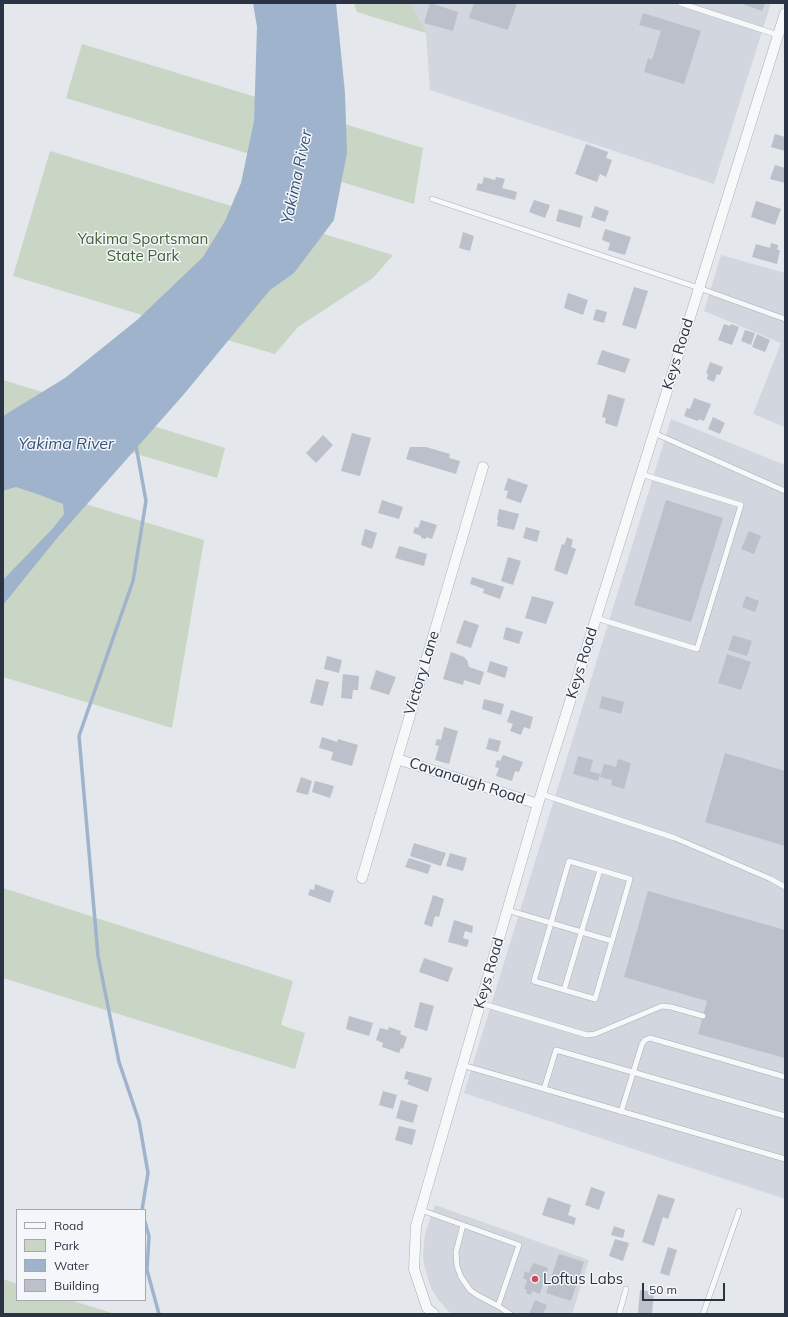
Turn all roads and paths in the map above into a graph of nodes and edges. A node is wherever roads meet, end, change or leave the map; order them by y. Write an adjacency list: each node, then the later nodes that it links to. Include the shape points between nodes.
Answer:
1 (680, 3): 3 (lane)
2 (785, 13): 3 (street, Keys Road)
3 (778, 34): 5 (street, Keys Road)
4 (432, 199): 5 (lane)
5 (699, 288): 6 (lane); 7 (street, Keys Road)
6 (785, 319)
7 (654, 433): 9 (street, Keys Road); 10 (lane)
8 (483, 467): 12 (street, Victory Lane)
9 (641, 474): 11 (street, Keys Road); 11 (lane, via 741,505 698,649)
10 (785, 491)
11 (596, 618): 13 (street, Keys Road)
12 (397, 759): 14 (street, Cavanaugh Road); 16 (street, Victory Lane)
13 (541, 794): 14 (street, Keys Road); 17 (lane, via 676,838)
14 (538, 804): 18 (street, Keys Road)
15 (600, 870): 19 (lane, via 569,861); 20 (lane); 21 (lane, via 630,879)
16 (362, 878)
17 (785, 887)
18 (507, 910): 19 (lane); 23 (street, Keys Road)
19 (551, 923): 20 (lane); 22 (lane, via 534,981)
20 (581, 932): 21 (lane); 22 (lane)
21 (612, 941): 22 (lane, via 595,999)
22 (564, 990)
23 (480, 1003): 24 (lane, via 587,1035 662,1006); 25 (street, Keys Road)
24 (703, 1016)
25 (462, 1065): 28 (lane); 32 (street, Keys Road)
26 (633, 1072): 27 (lane, via 642,1044 650,1038); 28 (lane, via 556,1050); 29 (lane); 30 (lane)
27 (785, 1077)
28 (544, 1089): 29 (lane)
29 (621, 1112): 31 (lane)
30 (785, 1116)
31 (785, 1159)
32 (421, 1210): 34 (lane); 37 (street, Keys Road, via 416,1226 414,1269 427,1308)
33 (739, 1211): 40 (lane)
34 (463, 1225): 36 (lane, via 456,1252 461,1277 470,1290); 36 (lane, via 518,1244)
35 (626, 1289): 39 (lane)
36 (498, 1306): 38 (lane)
37 (434, 1314)
38 (510, 1314)
39 (619, 1314)
40 (702, 1314)

